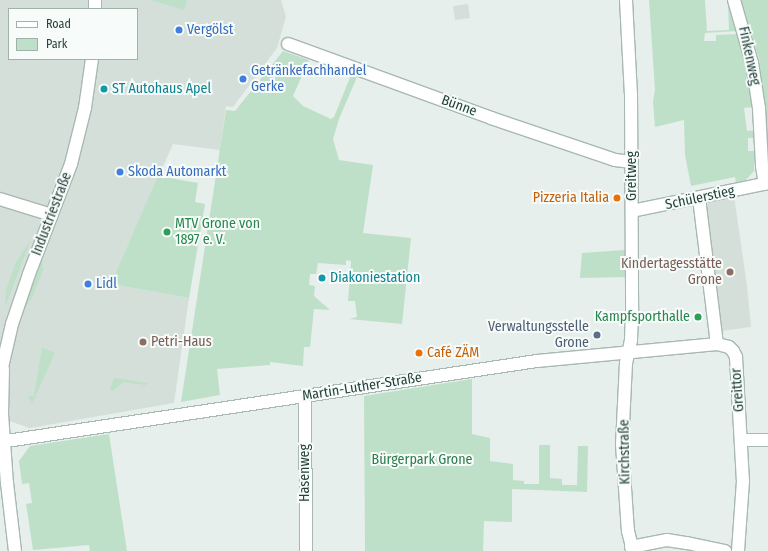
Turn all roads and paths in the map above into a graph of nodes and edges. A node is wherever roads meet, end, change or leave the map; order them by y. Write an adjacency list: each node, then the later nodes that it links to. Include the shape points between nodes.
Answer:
1 (626, 0): 5 (street, Greitweg, via 630,50)
2 (734, 0): 6 (street, Finkenweg, via 752,63 759,108 762,166)
3 (288, 44): 5 (street, Bünne, via 498,120 615,160)
4 (92, 60): 10 (street, Industriestraße, via 78,139)
5 (632, 162): 9 (street, Greitweg)
6 (767, 184): 7 (street, Schülerstieg)
7 (699, 198): 9 (street, Schülerstieg); 11 (street)
8 (0, 199): 10 (street)
9 (632, 211): 12 (street, Greitweg)
10 (52, 215): 13 (street, Industriestraße, via 14,317)
11 (721, 345): 12 (street, Martin-Luther-Straße); 15 (street, Greittor, via 734,351 736,357)
12 (629, 352): 14 (street, Martin-Luther-Straße, via 537,361); 19 (street, Kirchstraße, via 626,363 622,444 628,531)
13 (1, 372): 17 (street, Industriestraße)
14 (305, 396): 17 (street, Martin-Luther-Straße); 21 (street, Hasenweg)
15 (741, 440): 16 (street); 23 (street, Greittor, via 743,481)
16 (768, 440)
17 (1, 444): 18 (street, Industriestraße, via 4,480 7,483)
18 (6, 522): 20 (street, Industriestraße)
19 (632, 549): 22 (street, via 667,540)
20 (15, 551)
21 (306, 551)
22 (725, 551)
23 (738, 551)

